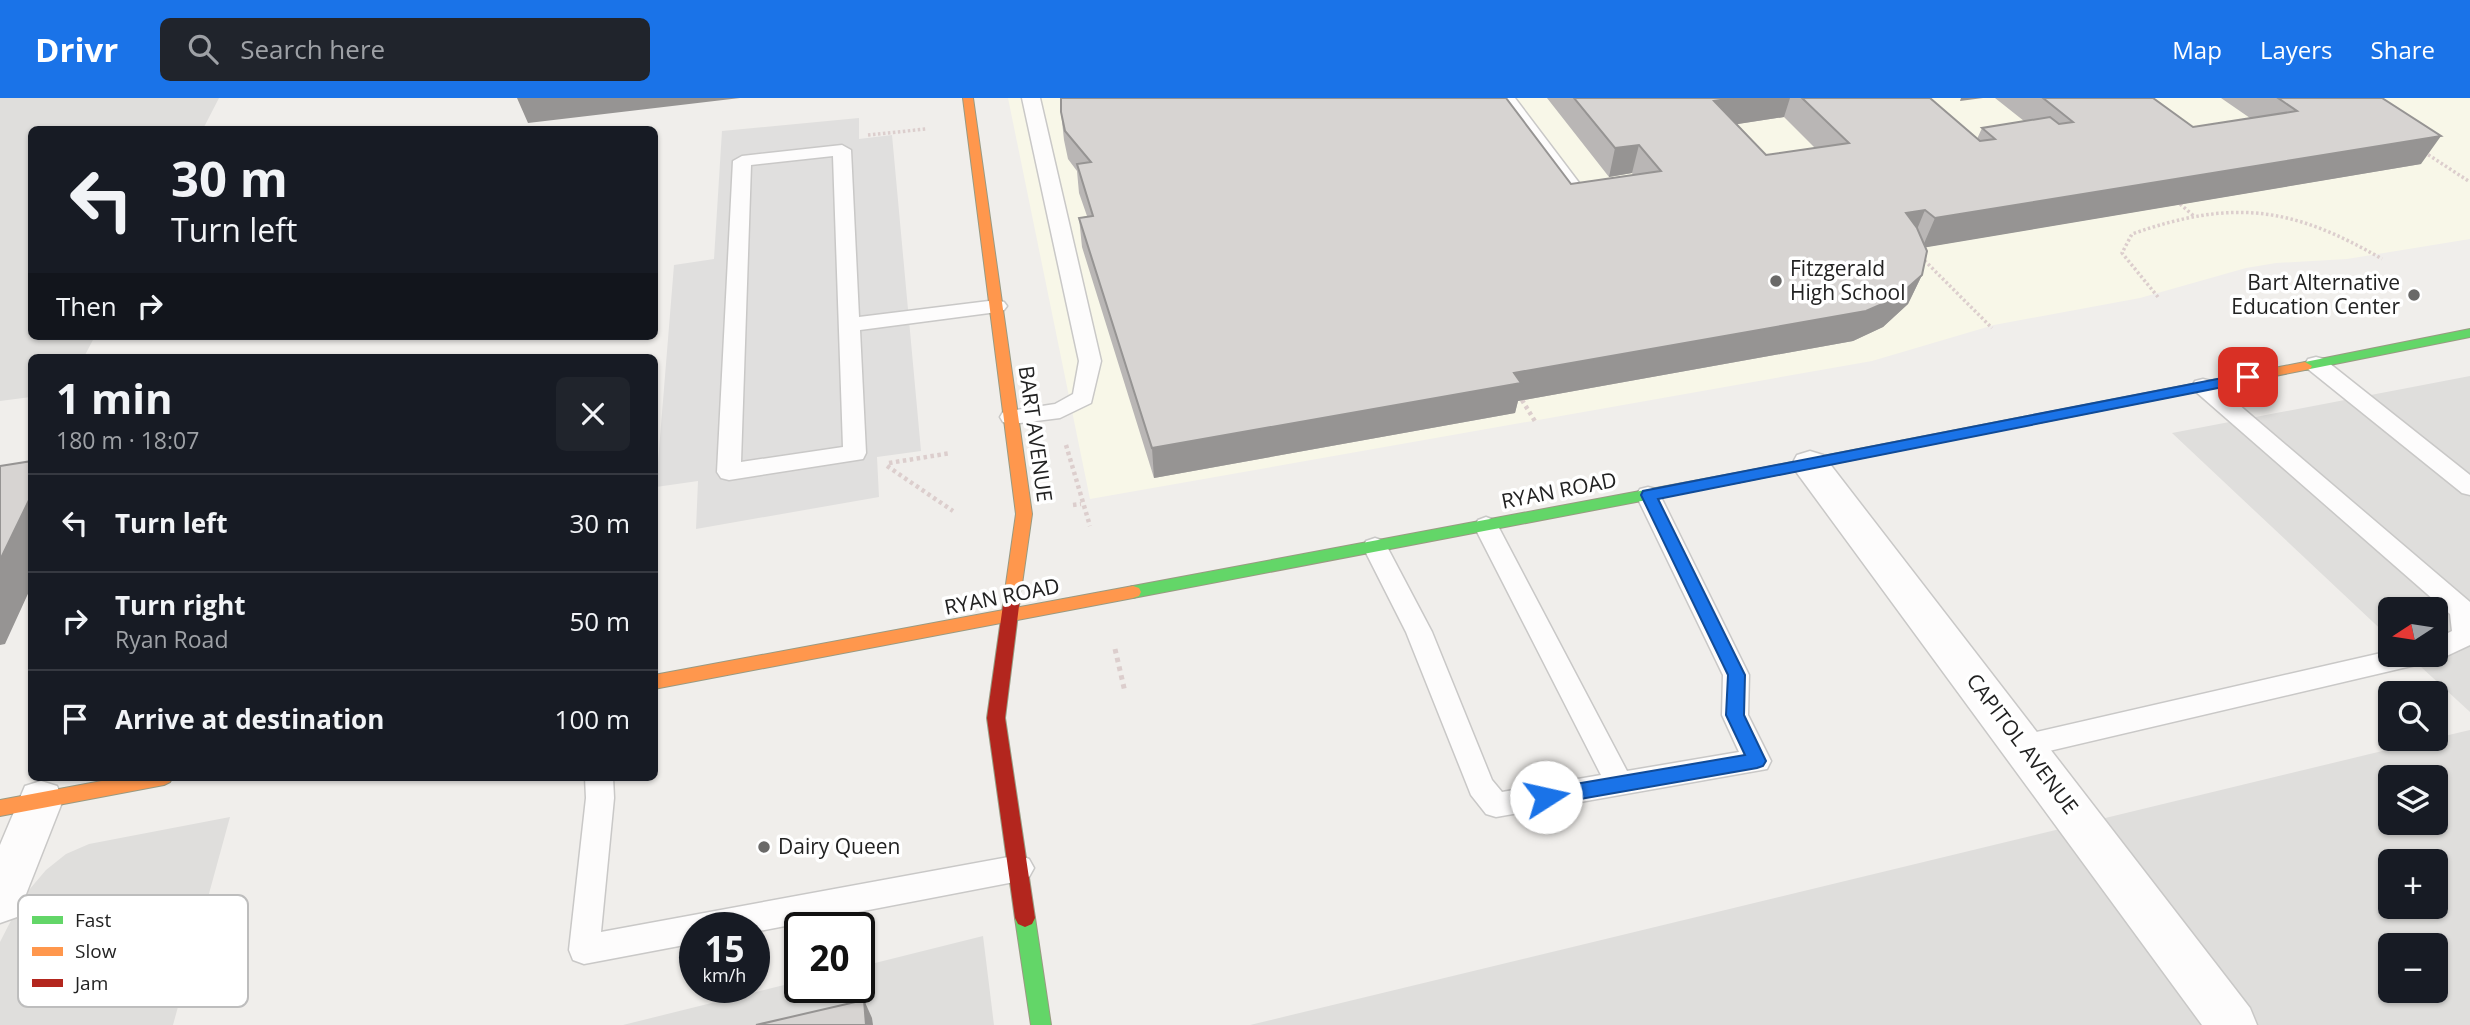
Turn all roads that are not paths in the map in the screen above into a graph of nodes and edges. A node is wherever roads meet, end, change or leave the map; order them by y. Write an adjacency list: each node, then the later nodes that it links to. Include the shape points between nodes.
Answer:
1 (968, 98): 5 (main road, BART AVENUE)
2 (1031, 98): 10 (lane, via 1090,360 1083,398 1060,411)
3 (1506, 98): 4 (lane)
4 (1577, 192)
5 (997, 306): 6 (lane); 10 (main road, BART AVENUE)
6 (849, 325): 6 (lane, via 842,150 742,161 729,472 855,453)
7 (2470, 334): 8 (main road, RYAN ROAD)
8 (2316, 364): 9 (main road, RYAN ROAD); 12 (lane)
9 (2203, 386): 11 (main road, RYAN ROAD); 16 (lane)
10 (1011, 418): 18 (main road, BART AVENUE, via 1024,514)
11 (1810, 464): 13 (main road, RYAN ROAD); 22 (street, CAPITOL AVENUE)
12 (2470, 487)
13 (1648, 495): 14 (main road, RYAN ROAD); 25 (lane, via 1737,675 1735,715 1757,761)
14 (1486, 526): 15 (main road, RYAN ROAD); 25 (lane)
15 (1376, 547): 18 (main road, RYAN ROAD); 25 (lane, via 1419,632 1481,787 1496,806)
16 (2447, 597)
17 (2448, 598): 19 (lane, via 2462,610 2465,636)
18 (1011, 617): 21 (main road, RYAN ROAD); 27 (main road, BART AVENUE, via 996,718)
19 (2448, 645)
20 (2378, 664): 22 (lane)
21 (658, 681)
22 (2024, 746): 32 (street, CAPITOL AVENUE)
23 (138, 781): 26 (main road)
24 (599, 781): 30 (lane, via 584,950)
25 (1620, 784)
26 (45, 795): 28 (street)
27 (1019, 868): 29 (lane); 31 (main road, BART AVENUE)
28 (0, 902)
29 (770, 915)
30 (679, 932)
31 (1041, 1025)
32 (2232, 1025)

